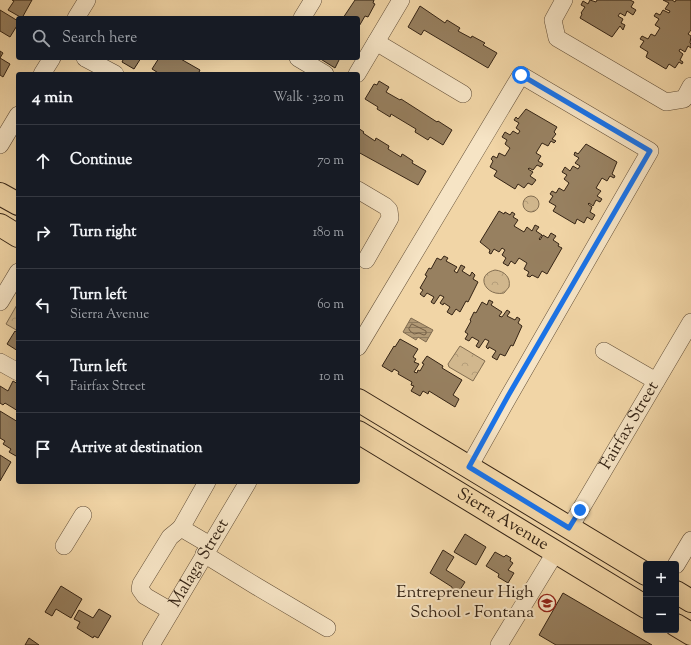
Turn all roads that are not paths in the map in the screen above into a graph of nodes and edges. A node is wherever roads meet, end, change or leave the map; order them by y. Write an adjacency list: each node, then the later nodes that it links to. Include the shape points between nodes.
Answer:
1 (87, 0): 5 (street)
2 (313, 0): 6 (street)
3 (401, 0): 7 (street)
4 (564, 0): 15 (street, via 553,20 558,38 666,102 684,99)
5 (77, 16)
6 (303, 16)
7 (376, 42): 14 (street); 16 (street)
8 (51, 60): 11 (street)
9 (89, 60): 12 (street)
10 (301, 60): 13 (street)
11 (43, 72)
12 (110, 72)
13 (322, 72)
14 (358, 72)
15 (691, 86)
16 (464, 94)
17 (16, 118): 18 (street)
18 (0, 145)
19 (360, 191): 24 (street, via 385,206 389,210 390,218)
20 (0, 194): 21 (main road)
21 (16, 203)
22 (0, 225): 23 (main road)
23 (16, 235)
24 (366, 260)
25 (16, 275): 26 (street)
26 (0, 302)
27 (691, 322): 32 (street, Fairfax Street)
28 (360, 344): 35 (street, via 521,75 650,151)
29 (604, 351): 32 (street)
30 (0, 362): 31 (street)
31 (16, 371)
32 (656, 381): 40 (street, Fairfax Street)
33 (360, 401): 35 (main road, Sierra Avenue)
34 (360, 433): 44 (main road, Sierra Avenue)
35 (469, 467): 40 (main road, Sierra Avenue)
36 (206, 484): 39 (street)
37 (247, 484): 43 (street, Malaga Street)
38 (83, 515): 42 (street)
39 (182, 525): 43 (street); 50 (street, via 170,537 140,589 146,596)
40 (569, 528): 46 (main road, Sierra Avenue)
41 (691, 540): 45 (street)
42 (64, 546)
43 (207, 550): 50 (street, Malaga Street); 52 (street, via 256,586)
44 (555, 553): 49 (main road, Sierra Avenue); 55 (street)
45 (678, 561)
46 (643, 572)
47 (679, 594): 48 (main road)
48 (691, 601)
49 (643, 605)
50 (171, 611): 54 (street, Malaga Street)
51 (679, 627): 53 (main road)
52 (327, 628)
53 (691, 634)
54 (151, 645)
55 (499, 645)

